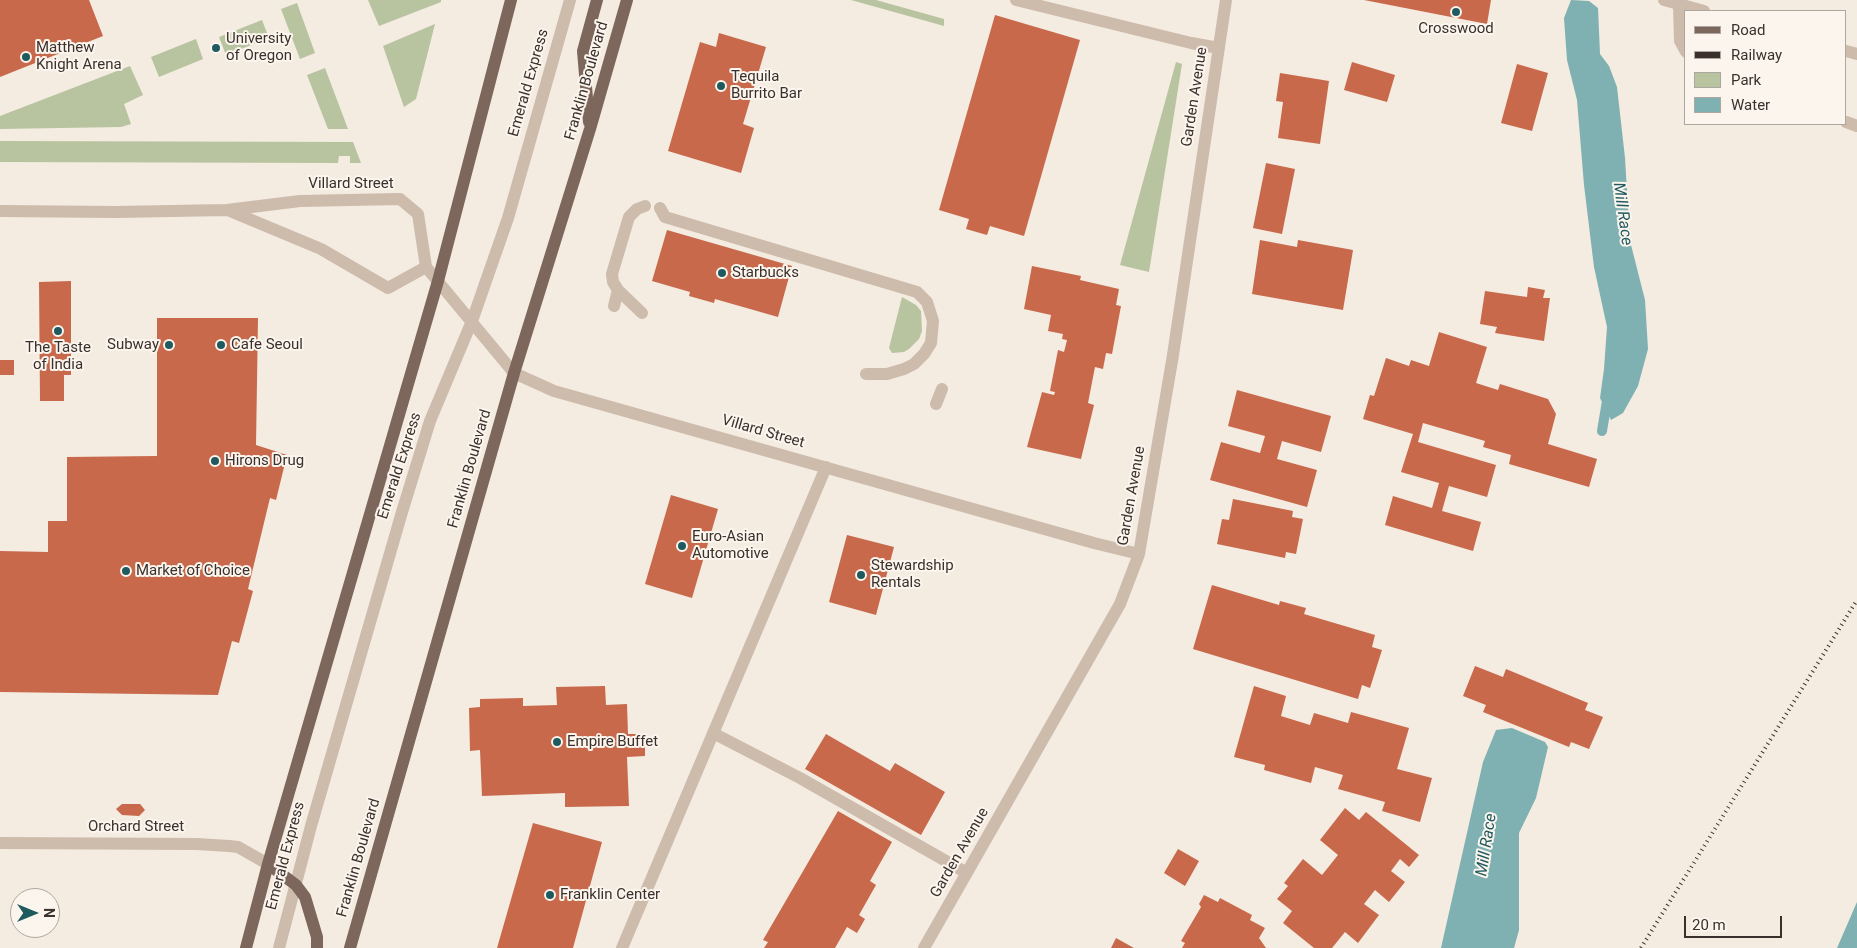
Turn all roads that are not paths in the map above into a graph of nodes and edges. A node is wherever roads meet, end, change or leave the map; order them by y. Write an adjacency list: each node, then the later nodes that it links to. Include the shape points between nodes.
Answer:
1 (511, 0): 18 (main road)
2 (570, 0): 22 (street, Emerald Express, via 508,218)
3 (597, 0): 12 (main road, via 583,51)
4 (627, 0): 12 (main road, Franklin Boulevard)
5 (1016, 0): 10 (street)
6 (1226, 0): 10 (street, Garden Avenue)
7 (1664, 0): 8 (street)
8 (1679, 4): 9 (street); 11 (street, via 1680,41)
9 (1700, 10)
10 (1219, 48): 28 (street, Garden Avenue, via 1173,355)
11 (1684, 48)
12 (590, 129): 23 (main road, Franklin Boulevard)
13 (645, 206): 19 (street, via 628,217 612,274)
14 (660, 208): 24 (street, via 665,217 918,292 927,302 933,321 930,343 924,354 904,369 887,374)
15 (227, 210): 16 (street, Villard Street); 17 (street, Villard Street, via 321,249 388,288); 17 (street, Villard Street, via 300,201 400,200 418,214)
16 (0, 211)
17 (426, 267): 18 (street, Villard Street)
18 (438, 282): 22 (street, Villard Street); 31 (main road)
19 (618, 290): 20 (street); 21 (street)
20 (614, 306)
21 (642, 313)
22 (472, 321): 23 (street, Villard Street); 33 (street, Emerald Express, via 430,421)
23 (514, 372): 27 (street, Villard Street, via 554,391); 37 (main road, Franklin Boulevard)
24 (866, 374)
25 (942, 389): 26 (street)
26 (936, 404)
27 (826, 467): 28 (street, Villard Street); 29 (street)
28 (1139, 554): 32 (street, Garden Avenue, via 1120,604)
29 (713, 732): 32 (street); 38 (street)
30 (0, 843): 31 (street, Orchard Street, via 228,846 238,847)
31 (268, 864): 33 (main road); 34 (main road)
32 (967, 873): 39 (street, Garden Avenue)
33 (296, 885): 35 (street, Emerald Express); 36 (main road, via 311,914)
34 (246, 948)
35 (279, 948)
36 (317, 948)
37 (350, 948)
38 (622, 948)
39 (924, 948)

